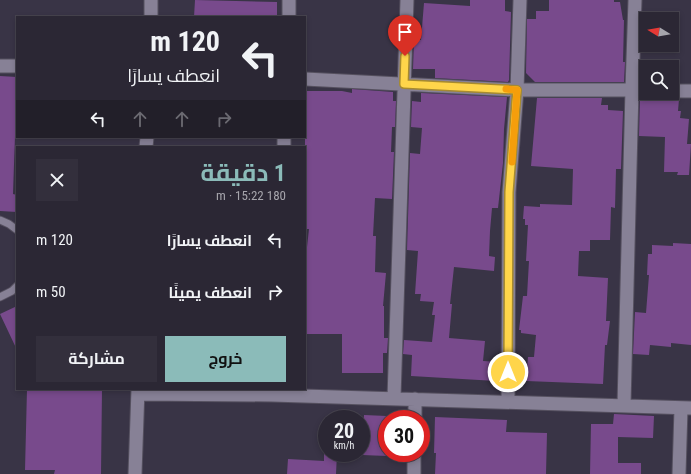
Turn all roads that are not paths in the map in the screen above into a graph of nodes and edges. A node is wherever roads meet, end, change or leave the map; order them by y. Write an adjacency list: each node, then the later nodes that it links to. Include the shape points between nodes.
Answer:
1 (152, 0): 6 (street)
2 (290, 0): 7 (street)
3 (407, 0): 11 (street)
4 (520, 0): 13 (street)
5 (635, 0): 12 (street)
6 (151, 16)
7 (289, 16)
8 (0, 66): 9 (street)
9 (16, 66)
10 (306, 79): 11 (street)
11 (404, 84): 13 (street); 23 (street)
12 (632, 89): 13 (street); 14 (street); 26 (street)
13 (517, 90): 25 (street, via 509,192)
14 (639, 90)
15 (679, 91): 16 (street)
16 (691, 92)
17 (0, 220): 18 (lane)
18 (16, 229)
19 (16, 287): 20 (lane)
20 (0, 297)
21 (138, 391): 22 (street); 30 (street)
22 (273, 392): 23 (street)
23 (394, 398): 24 (street)
24 (415, 399): 25 (street); 28 (street)
25 (508, 402): 26 (street)
26 (624, 405): 27 (street)
27 (686, 408): 32 (street)
28 (415, 410)
29 (414, 462): 31 (street)
30 (135, 474)
31 (414, 474)
32 (679, 474)

